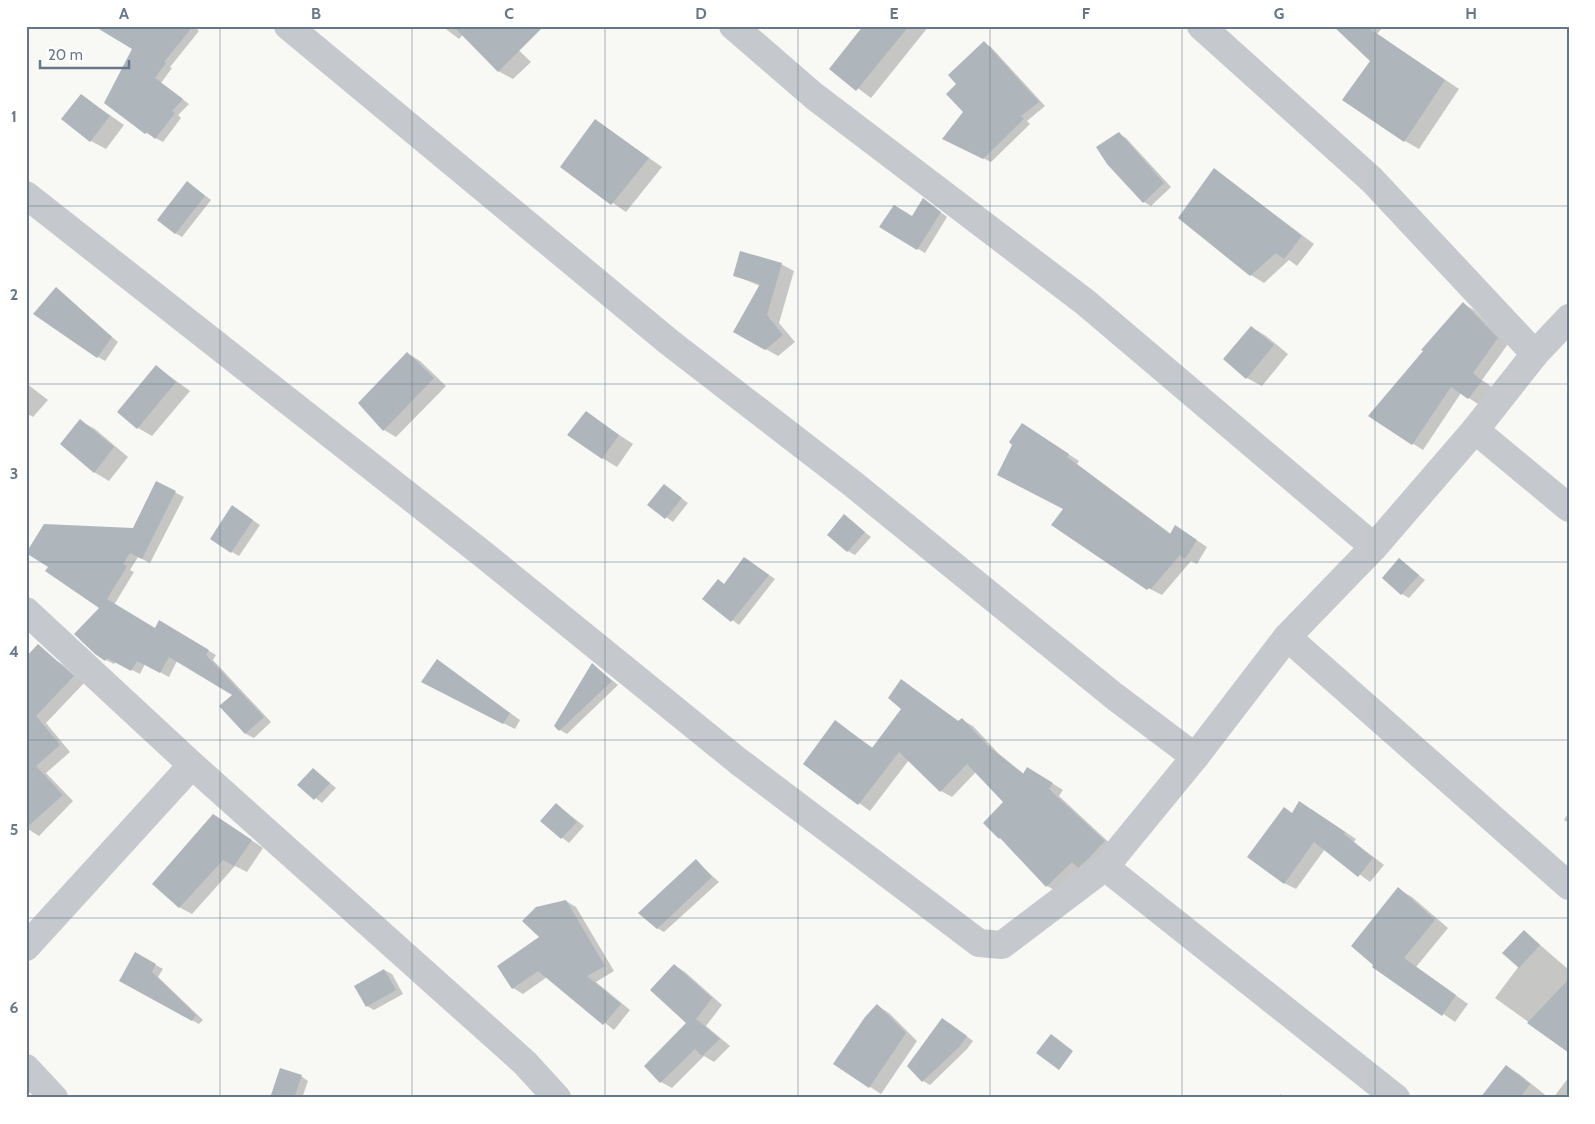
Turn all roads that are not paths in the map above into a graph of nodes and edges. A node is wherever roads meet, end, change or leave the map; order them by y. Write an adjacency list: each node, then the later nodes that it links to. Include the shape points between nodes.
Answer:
1 (288, 26): 12 (street, via 669,342)
2 (733, 26): 9 (street, via 814,96 1085,302)
3 (1201, 26): 6 (street, via 1372,180)
4 (26, 195): 14 (street, via 484,555 738,761 980,943 1002,945)
5 (1569, 318): 6 (street)
6 (1535, 354): 7 (street)
7 (1475, 430): 8 (street); 9 (street)
8 (1569, 508)
9 (1374, 547): 11 (street)
10 (26, 611): 13 (street)
11 (1287, 637): 12 (street); 15 (street)
12 (1195, 757): 14 (street)
13 (192, 765): 16 (street); 19 (street, via 525,1063)
14 (1104, 867): 20 (street)
15 (1569, 886)
16 (26, 947)
17 (26, 1068): 18 (street)
18 (54, 1098)
19 (557, 1098)
20 (1396, 1098)

